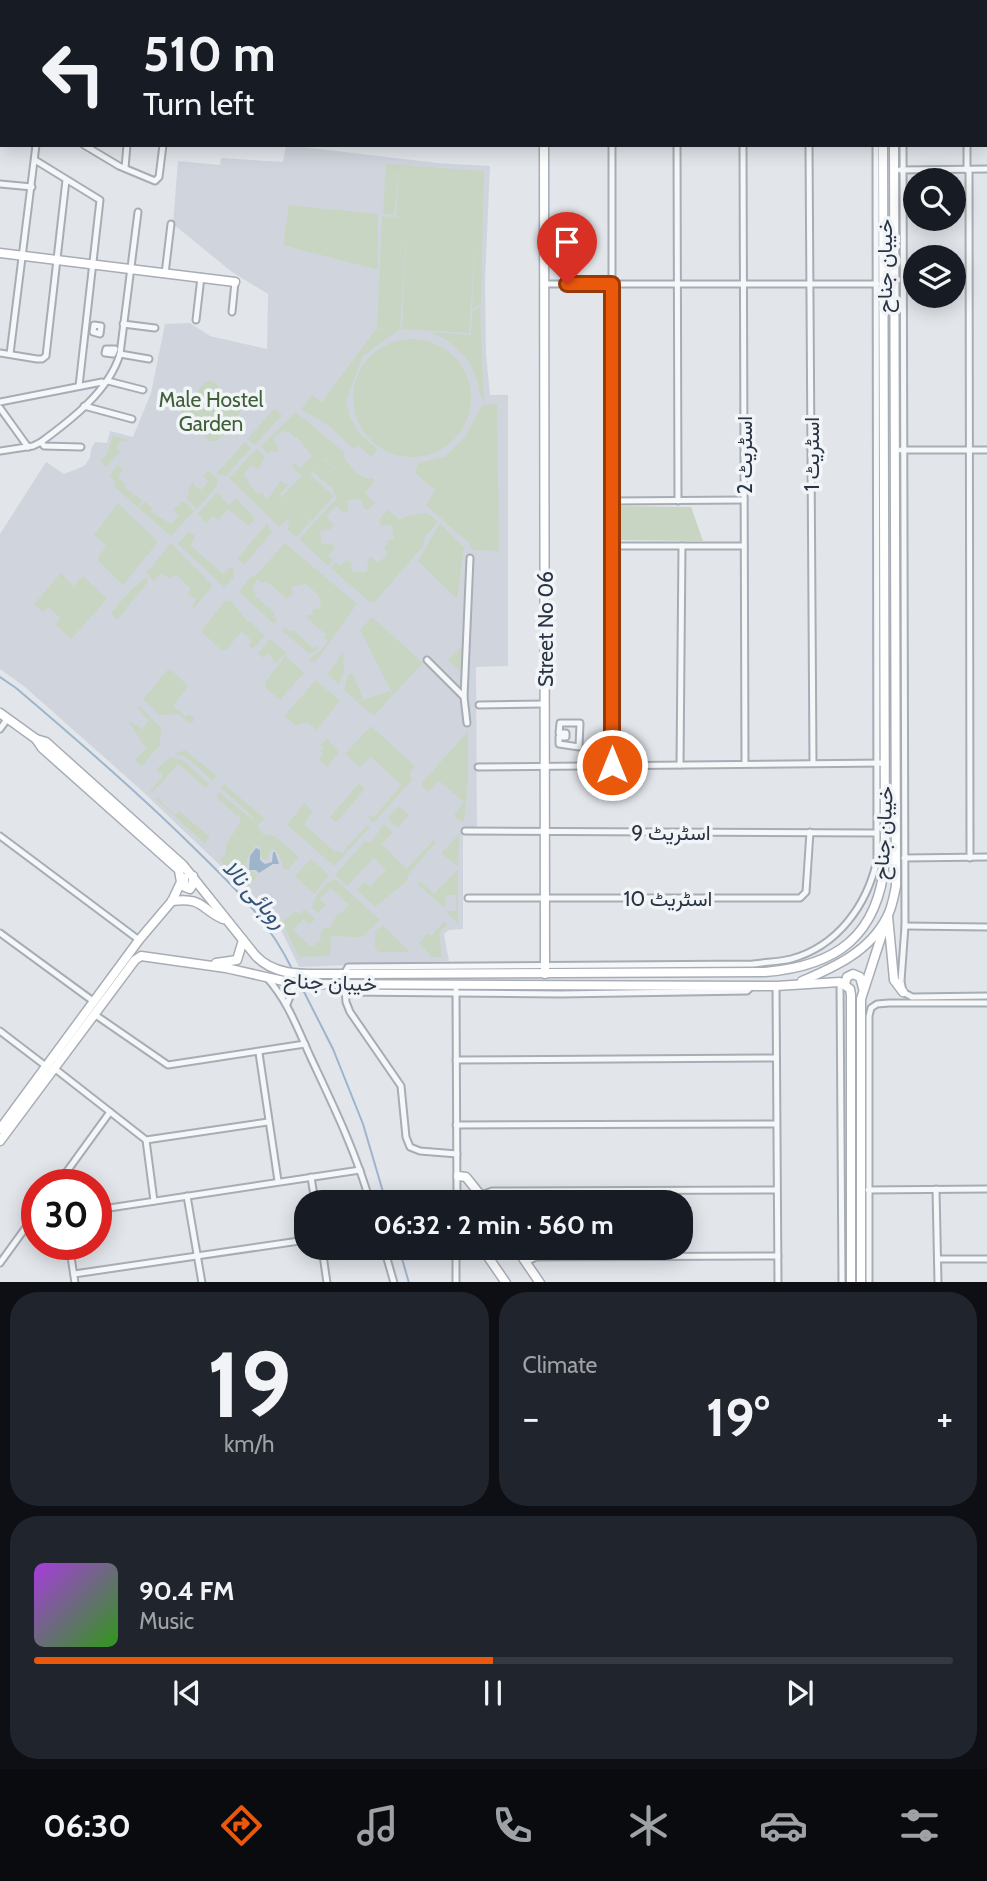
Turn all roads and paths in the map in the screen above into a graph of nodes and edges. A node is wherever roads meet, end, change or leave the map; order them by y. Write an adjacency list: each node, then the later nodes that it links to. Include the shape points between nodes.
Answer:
1 (36, 147): 15 (street)
2 (88, 147): 16 (street)
3 (127, 147): 16 (street)
4 (163, 147): 16 (street, via 159,177 153,180)
5 (544, 147): 36 (main road, Street No 06)
6 (611, 147): 37 (street)
7 (677, 147): 32 (street)
8 (743, 147): 33 (street, اسٹریٹ 2)
9 (809, 147): 34 (street, اسٹریٹ 1)
10 (876, 147): 38 (street)
11 (883, 147): 38 (main road, خیبان جناح)
12 (894, 147): 18 (main road, خیبان جناح)
13 (903, 147): 18 (street)
14 (967, 147): 19 (street)
15 (35, 160): 20 (street); 22 (street)
16 (125, 168)
17 (987, 169): 19 (street)
18 (898, 170): 19 (street); 57 (main road, خیبان جناح)
19 (968, 170): 58 (street)
20 (66, 180): 27 (street); 28 (street, via 100,200)
21 (0, 184): 22 (street)
22 (32, 187): 26 (street)
23 (138, 212): 29 (street)
24 (171, 224): 30 (street)
25 (0, 256): 26 (main road)
26 (23, 258): 27 (main road); 44 (street)
27 (58, 263): 28 (main road); 44 (street, via 46,356)
28 (94, 266): 29 (main road); 48 (street)
29 (130, 271): 30 (main road); 41 (street)
30 (165, 275): 31 (main road)
31 (201, 279): 35 (main road); 40 (street)
32 (679, 283): 33 (street); 37 (street); 63 (street)
33 (744, 283): 34 (street); 61 (street, اسٹریٹ 2)
34 (810, 283): 38 (street); 78 (street, اسٹریٹ 1)
35 (235, 284): 39 (street)
36 (545, 284): 37 (street); 70 (main road, Street No 06)
37 (612, 284): 62 (street)
38 (879, 284): 79 (main road, خیبان جناح)
39 (232, 312)
40 (196, 320)
41 (123, 324): 42 (street); 45 (street)
42 (155, 328)
43 (0, 353): 44 (street)
44 (10, 354)
45 (120, 354): 46 (street); 47 (street)
46 (149, 359)
47 (106, 383): 48 (street); 49 (street); 51 (street)
48 (79, 386): 50 (street)
49 (143, 390)
50 (0, 402)
51 (84, 406): 53 (street); 54 (street)
52 (0, 408): 55 (street)
53 (132, 419)
54 (41, 442): 55 (street); 56 (street, via 44,446)
55 (28, 447): 60 (street)
56 (81, 447)
57 (899, 450): 58 (street); 90 (street); 99 (main road, خیبان جناح, via 896,886)
58 (970, 450): 59 (street); 91 (street)
59 (987, 450)
60 (0, 451)
61 (744, 500): 63 (street); 66 (street, اسٹریٹ 2)
62 (612, 501): 63 (street); 64 (street)
63 (678, 501)
64 (612, 546): 65 (street); 81 (street)
65 (682, 546): 66 (street); 82 (street)
66 (744, 546): 80 (street, اسٹریٹ 2)
67 (470, 558): 69 (street)
68 (427, 660): 69 (street)
69 (464, 697): 74 (street)
70 (545, 704): 71 (street); 83 (main road, Street No 06)
71 (479, 705)
72 (0, 713): 73 (main road)
73 (8, 718): 75 (street); 76 (main road)
74 (467, 723)
75 (0, 729)
76 (36, 739): 94 (main road); 95 (main road, via 46,742)
77 (559, 744): 77 (street, via 559,737 566,737 559,733 560,723 580,723 579,747)
78 (813, 763): 79 (street); 80 (street)
79 (881, 763): 88 (street); 93 (main road, خیبان جناح)
80 (745, 764): 82 (street)
81 (612, 765): 82 (street); 83 (street)
82 (680, 765)
83 (545, 766): 84 (street); 87 (main road, Street No 06)
84 (478, 767)
85 (466, 831): 87 (street, اسٹریٹ 9)
86 (810, 832): 87 (street, اسٹریٹ 9); 88 (street, اسٹریٹ 9); 97 (street, اسٹریٹ 10, via 806,892 800,898)
87 (545, 833): 97 (main road, Street No 06)
88 (876, 833): 93 (street)
89 (0, 836): 104 (street)
90 (904, 858): 91 (street); 101 (street)
91 (970, 858): 92 (street)
92 (987, 858)
93 (881, 860): 108 (street, via 860,906 831,939 791,959); 108 (main road, خیبان جناح, via 883,877 875,904 848,945 810,965 784,970)
94 (179, 870): 95 (main road, via 187,889 192,887); 98 (main road, via 181,882)
95 (193, 876): 100 (main road)
96 (468, 898): 97 (street, اسٹریٹ 10)
97 (545, 898): 106 (main road, Street No 06)
98 (172, 901): 100 (main road, via 196,902); 104 (main road, خیبان جناح)
99 (888, 916): 115 (main road, خیبان جناح, via 877,934 850,957); 120 (main road); 121 (main road, via 894,980)
100 (226, 920): 105 (main road, خیبان جناح)
101 (905, 926): 102 (street); 121 (street)
102 (987, 926)
103 (0, 933): 124 (street)
104 (139, 940): 124 (main road, خیبان جناح)
105 (243, 940): 107 (main road, via 234,962); 109 (main road, خیبان جناح, via 267,966 287,973)
106 (546, 964): 108 (street); 109 (street, via 348,967); 110 (main road, Street No 06)
107 (204, 965): 111 (main road, خیبان جناح); 127 (main road, خیبان جناح, via 145,955 138,958)
108 (753, 968): 110 (main road, خیبان جناح)
109 (344, 974): 110 (main road, خیبان جناح)
110 (545, 974)
111 (267, 978): 113 (main road, خیبان جناح); 126 (street)
112 (843, 983): 115 (main road, خیبان جناح); 120 (main road, خیبان جناح, via 853,974 860,977); 181 (street); 182 (main road, via 851,995)
113 (296, 984): 118 (main road, خیبان جناح); 126 (street)
114 (561, 984): 116 (main road, خیبان جناح); 119 (main road, خیبان جناح); 122 (street)
115 (797, 984): 117 (main road, خیبان جناح)
116 (752, 986): 117 (main road, خیبان جناح); 122 (street, via 747,991)
117 (776, 986): 131 (street)
118 (345, 988): 119 (main road, خیبان جناح); 141 (street, via 350,1012 401,1086 410,1147)
119 (456, 988): 122 (street); 132 (street)
120 (863, 988): 155 (main road)
121 (903, 992): 123 (street, via 912,997)
122 (561, 994)
123 (987, 996)
124 (93, 1001): 133 (main road, خیبان جناح)
125 (987, 1003): 155 (street, via 877,1004 870,1011)
126 (287, 1004): 129 (street)
127 (94, 1014): 130 (street, via 168,1065); 133 (main road, خیبان جناح)
128 (0, 1031): 133 (street)
129 (305, 1044): 130 (street); 143 (street)
130 (258, 1053): 135 (street)
131 (776, 1058): 132 (street); 136 (street)
132 (456, 1060): 137 (street)
133 (51, 1067): 134 (street); 138 (main road, خیبان جناح); 140 (main road, خیبان جناح)
134 (110, 1112): 139 (street); 142 (street)
135 (268, 1122): 139 (street); 146 (street)
136 (775, 1124): 137 (street); 154 (street)
137 (456, 1125): 141 (street)
138 (0, 1128)
139 (146, 1140): 157 (street)
140 (0, 1141)
141 (457, 1154): 144 (street)
142 (69, 1169)
143 (360, 1170): 145 (street); 150 (street)
144 (458, 1176): 151 (street); 152 (main road, via 466,1177)
145 (311, 1177): 146 (street); 149 (street)
146 (278, 1181): 156 (street)
147 (936, 1189): 148 (street); 155 (street); 163 (street)
148 (987, 1189)
149 (313, 1190)
150 (366, 1190)
151 (457, 1190)
152 (477, 1190)
153 (693, 1190): 154 (street)
154 (776, 1190): 162 (street)
155 (865, 1190): 183 (main road); 184 (street)
156 (187, 1196): 157 (street); 161 (street)
157 (154, 1201): 158 (street)
158 (112, 1208)
159 (21, 1234): 171 (street)
160 (294, 1242): 161 (street)
161 (198, 1256): 172 (street); 174 (street)
162 (778, 1256): 170 (street, via 536,1256); 180 (street)
163 (938, 1259): 164 (street); 185 (street)
164 (987, 1259)
165 (72, 1260): 172 (street)
166 (324, 1260): 175 (street)
167 (387, 1260): 176 (street)
168 (456, 1260): 177 (street)
169 (490, 1260): 178 (main road)
170 (526, 1262): 179 (main road)
171 (0, 1263)
172 (74, 1274): 173 (street)
173 (75, 1282)
174 (202, 1282)
175 (327, 1282)
176 (394, 1282)
177 (456, 1282)
178 (505, 1282)
179 (539, 1282)
180 (778, 1282)
181 (842, 1282)
182 (851, 1282)
183 (862, 1282)
184 (869, 1282)
185 (938, 1282)

